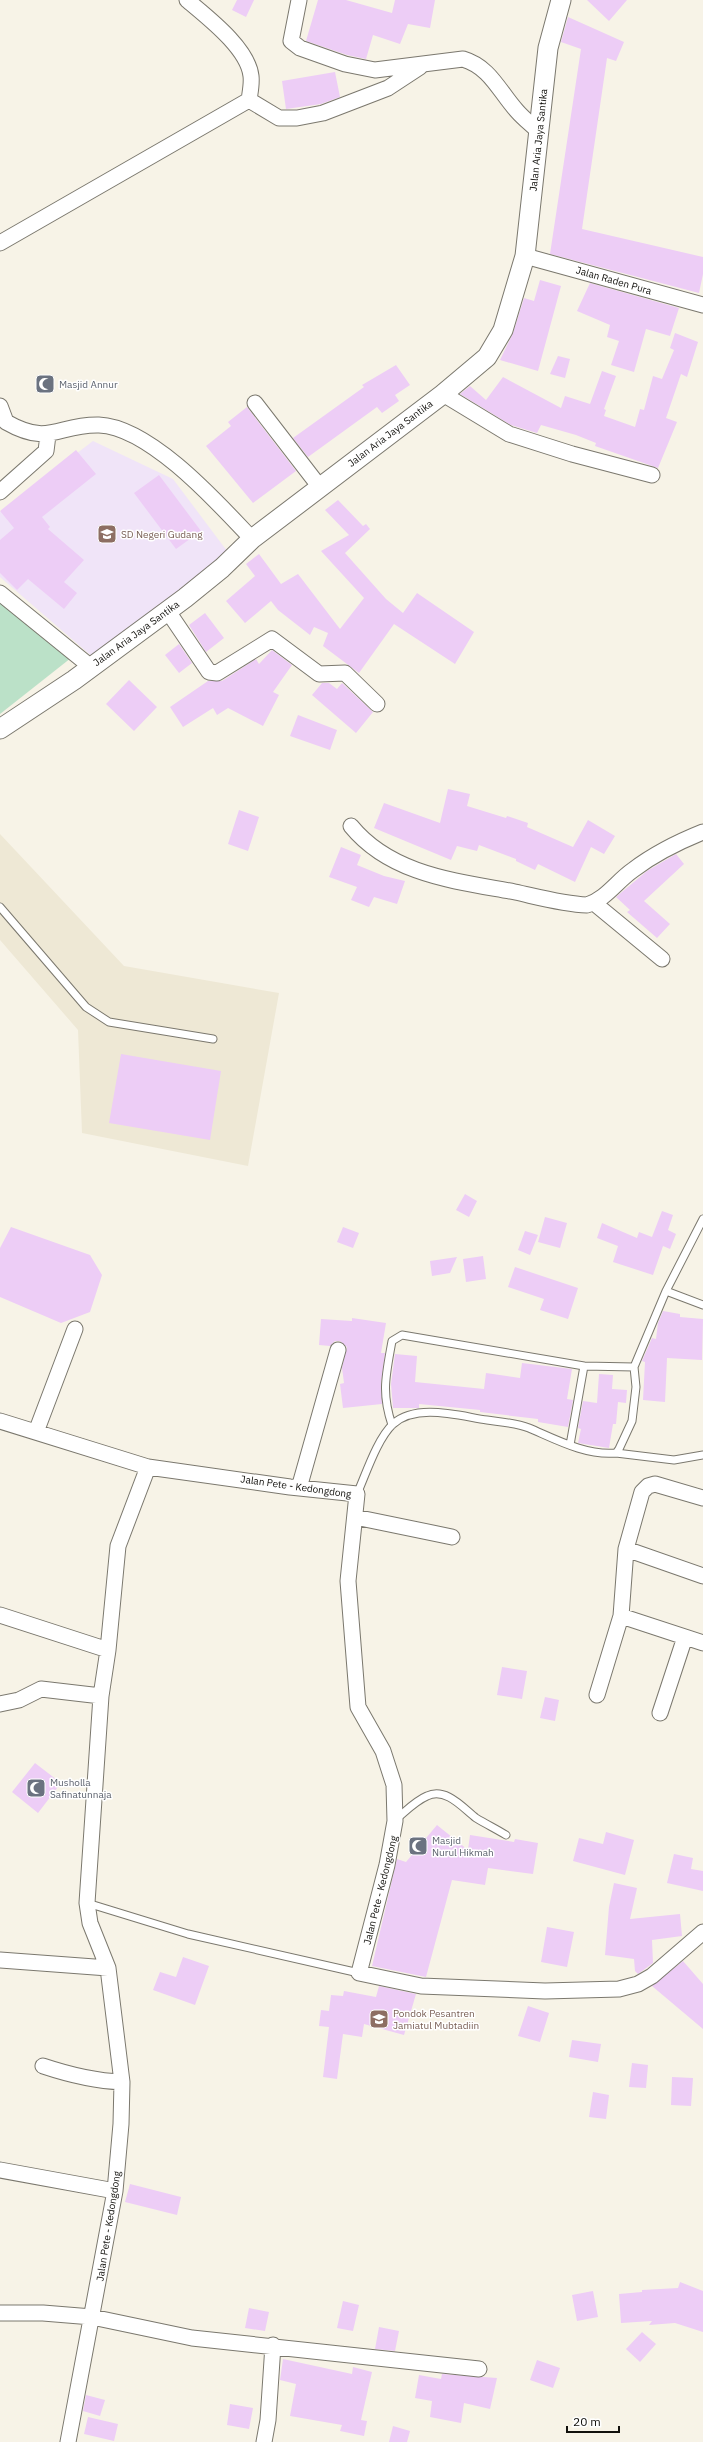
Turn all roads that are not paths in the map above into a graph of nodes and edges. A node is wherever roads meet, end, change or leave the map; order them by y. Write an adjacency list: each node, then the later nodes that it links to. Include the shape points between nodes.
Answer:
1 (187, 0): 5 (street, via 207,16 242,52 251,75)
2 (299, 0): 4 (street, via 291,41 300,48 344,64 375,70)
3 (561, 0): 6 (street, Jalan Aria Jaya Santika, via 548,48)
4 (421, 66): 5 (street, via 388,88 323,113 297,118 279,118); 6 (street, via 463,59 476,63 492,77 517,110)
5 (250, 100): 7 (street)
6 (539, 132): 8 (street, Jalan Aria Jaya Santika)
7 (1, 247)
8 (525, 256): 9 (street, Jalan Raden Pura); 10 (street, Jalan Aria Jaya Santika, via 503,330 487,357)
9 (703, 305)
10 (443, 394): 14 (street, via 509,434); 15 (street, Jalan Aria Jaya Santika)
11 (255, 403): 15 (street)
12 (0, 406): 13 (street, via 6,422 33,434)
13 (48, 435): 16 (street, via 46,451); 17 (street, via 86,426 99,425 119,429 162,454 193,477)
14 (652, 475)
15 (319, 486): 17 (street, Jalan Aria Jaya Santika)
16 (0, 492)
17 (252, 538): 19 (street, Jalan Aria Jaya Santika, via 222,568)
18 (0, 593): 20 (street)
19 (167, 610): 20 (street, Jalan Aria Jaya Santika); 21 (street, via 208,672 218,673 272,638 319,674 346,673)
20 (91, 667): 22 (street, Jalan Aria Jaya Santika)
21 (377, 704)
22 (0, 729)
23 (351, 826): 25 (street, via 362,840 405,867 442,878 580,905)
24 (703, 832): 25 (street, via 656,854)
25 (594, 903): 27 (street)
26 (0, 907): 28 (lane, via 86,1007 97,1016 109,1022)
27 (662, 959)
28 (213, 1039)
29 (703, 1219): 30 (lane)
30 (666, 1292): 31 (lane); 35 (lane)
31 (703, 1305)
32 (75, 1329): 38 (street)
33 (338, 1350): 43 (street)
34 (584, 1366): 35 (lane); 37 (lane, via 402,1335 392,1341 385,1384 385,1404); 39 (lane)
35 (634, 1367): 40 (lane, via 636,1387 632,1421)
36 (0, 1421): 38 (street, Jalan Pete - Kedongdong)
37 (392, 1425): 39 (lane, via 401,1418 436,1413 523,1426); 44 (lane, via 378,1446)
38 (36, 1432): 42 (street, Jalan Pete - Kedongdong)
39 (570, 1445): 40 (lane, via 609,1454)
40 (616, 1453): 41 (lane, via 674,1460)
41 (703, 1455)
42 (148, 1468): 43 (street, Jalan Pete - Kedongdong); 54 (street, Jalan Pete - Kedongdong, via 118,1546)
43 (299, 1488): 44 (street, Jalan Pete - Kedongdong)
44 (357, 1494): 46 (street, Jalan Pete - Kedongdong)
45 (703, 1498): 48 (street, via 669,1486 648,1486 642,1492)
46 (355, 1517): 47 (street); 59 (street, Jalan Pete - Kedongdong, via 348,1581 358,1707 383,1752 394,1785)
47 (452, 1537)
48 (626, 1549): 49 (street); 51 (street)
49 (703, 1576)
50 (0, 1615): 54 (street)
51 (621, 1616): 52 (street); 56 (street)
52 (685, 1637): 53 (street); 58 (street)
53 (703, 1643)
54 (108, 1650): 55 (street, Jalan Pete - Kedongdong)
55 (101, 1696): 57 (street, via 41,1689 19,1700); 61 (street, Jalan Pete - Kedongdong)
56 (597, 1696)
57 (0, 1704)
58 (660, 1712)
59 (395, 1821): 60 (lane, via 428,1795 437,1794 446,1796 476,1818); 65 (street, Jalan Pete - Kedongdong, via 387,1865)
60 (506, 1835)
61 (87, 1904): 64 (street, Jalan Pete - Kedongdong, via 90,1923); 65 (lane, via 188,1934)
62 (703, 1932): 65 (street, via 652,1976 638,1984 619,1989 545,1991 421,1986)
63 (0, 1960): 64 (street)
64 (108, 1968): 67 (street, Jalan Pete - Kedongdong)
65 (360, 1973)
66 (43, 2066): 67 (street, via 74,2076)
67 (122, 2082): 69 (street, Jalan Pete - Kedongdong)
68 (0, 2170): 69 (street)
69 (115, 2191): 71 (street, Jalan Pete - Kedongdong)
70 (0, 2313): 71 (street, via 43,2313)
71 (92, 2318): 72 (street, via 192,2338); 74 (street, Jalan Pete - Kedongdong)
72 (273, 2345): 73 (street); 75 (street)
73 (479, 2369)
74 (68, 2442)
75 (264, 2442)

